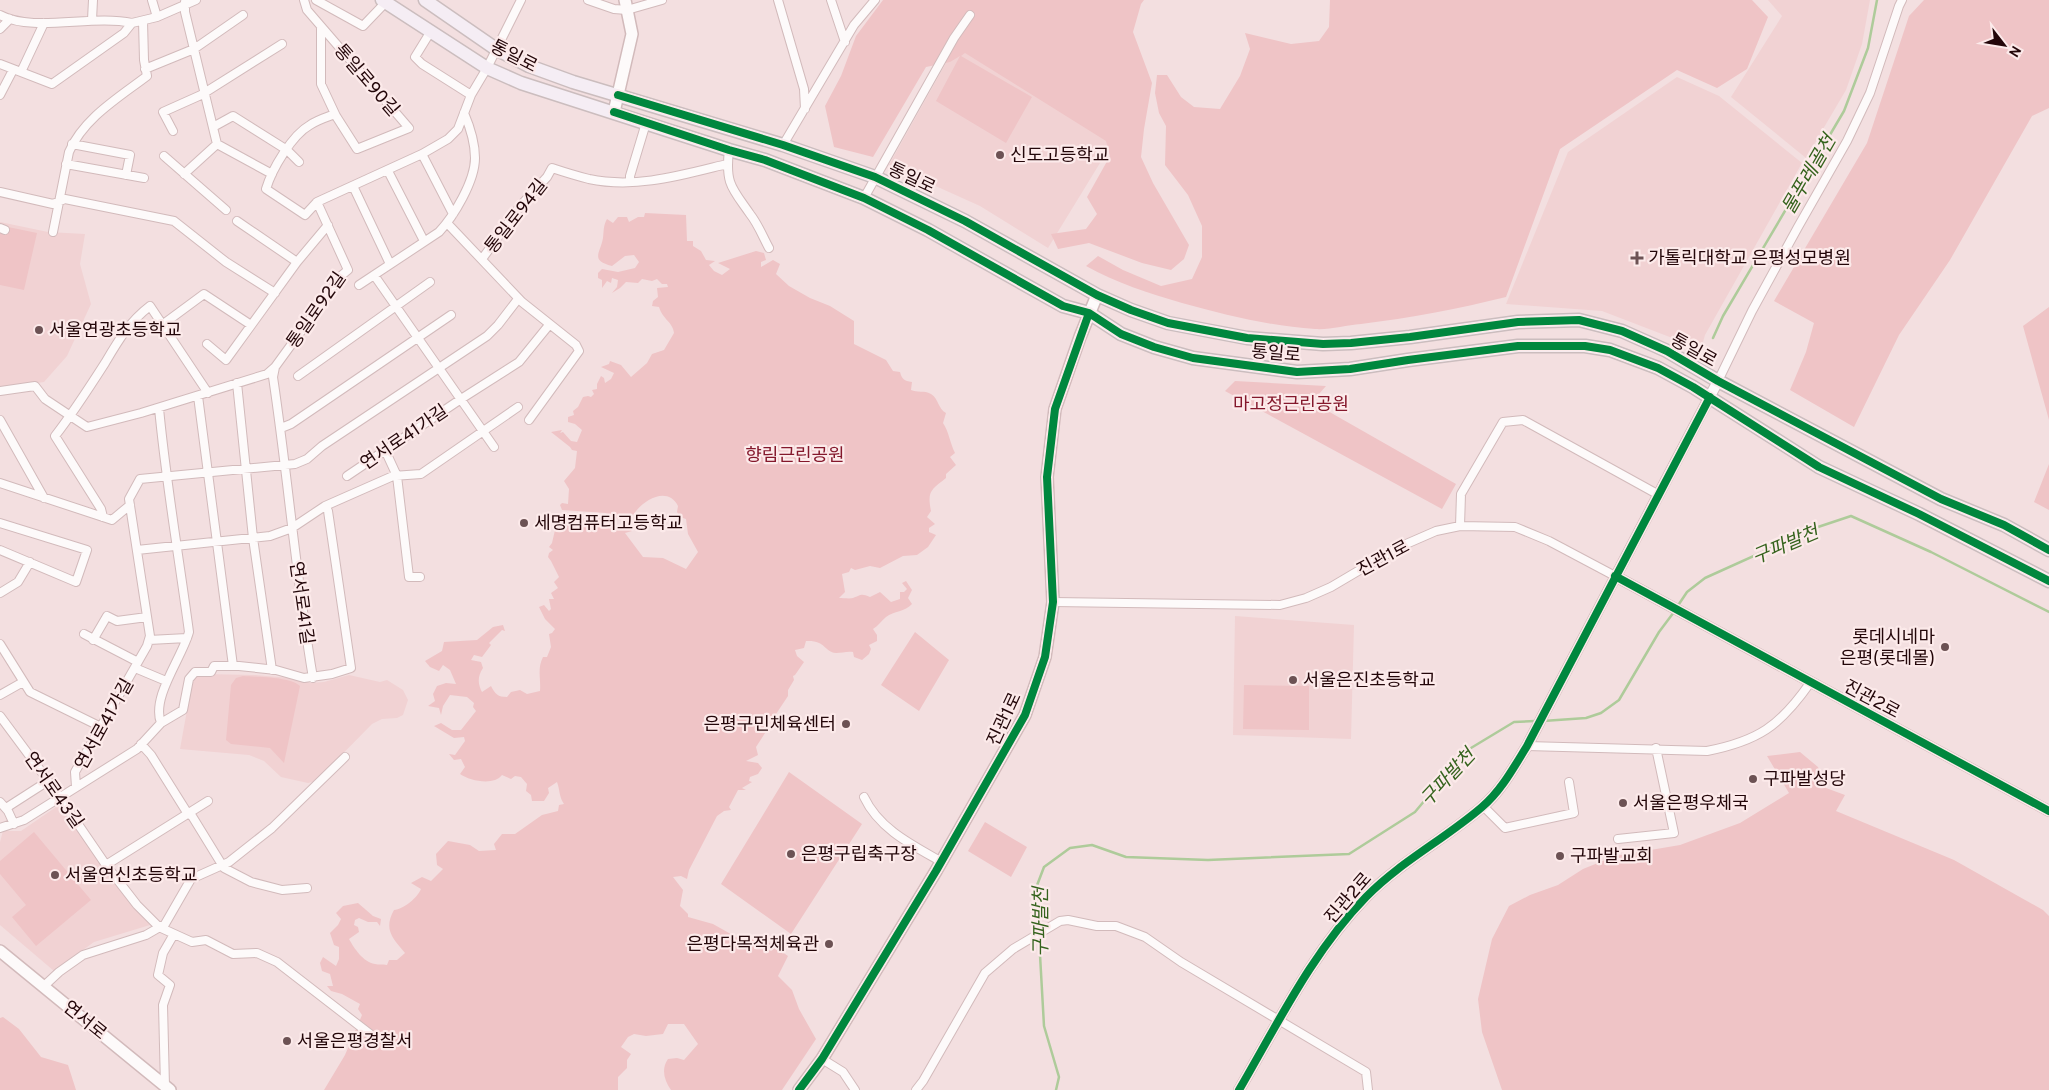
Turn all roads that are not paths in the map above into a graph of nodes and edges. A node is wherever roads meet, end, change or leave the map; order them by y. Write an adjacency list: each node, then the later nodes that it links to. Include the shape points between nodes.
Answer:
1 (93, 0): 22 (street)
2 (152, 0): 20 (street)
3 (196, 0): 15 (street)
4 (304, 0): 26 (street, 통일로90길, via 307,10)
5 (316, 0): 14 (street, 통일로90길, via 363,26)
6 (425, 0): 31 (main road, 통일로)
7 (521, 0): 31 (street)
8 (588, 0): 16 (street, via 614,9)
9 (662, 0): 16 (street)
10 (778, 0): 42 (street, via 804,89)
11 (831, 0): 29 (street)
12 (875, 0): 29 (street, via 854,25)
13 (1902, 0): 99 (street, 통일로, via 1867,101)
14 (384, 1): 28 (main road, 통일로)
15 (185, 2): 20 (street); 32 (street)
16 (626, 5): 41 (main road, via 632,34)
17 (243, 14): 32 (street)
18 (0, 15): 21 (street)
19 (970, 15): 64 (street)
20 (157, 17): 23 (street)
21 (10, 19): 24 (street); 27 (street)
22 (92, 20): 24 (street); 25 (street)
23 (143, 21): 25 (street); 35 (street)
24 (44, 23): 37 (street)
25 (132, 23): 37 (street, via 124,33 57,82 52,84)
26 (321, 27): 45 (street, 통일로90길, via 322,84); 45 (street, 통일로90길, via 408,128 357,149)
27 (0, 29)
28 (431, 31): 34 (main road, 통일로); 40 (street, via 415,57)
29 (845, 42): 42 (street)
30 (282, 44): 38 (street)
31 (496, 49): 34 (street); 41 (main road, 통일로, via 529,66)
32 (194, 50): 35 (street); 38 (street)
33 (0, 64): 36 (street)
34 (487, 68): 40 (street); 44 (main road, 통일로)
35 (145, 69): 49 (street, via 147,76 82,128)
36 (13, 70): 37 (street); 39 (street)
37 (21, 72)
38 (205, 92): 47 (street); 48 (street, via 164,112)
39 (0, 94)
40 (471, 95): 43 (street)
41 (618, 95): 44 (main road); 51 (main road, 통일로)
42 (805, 109): 51 (street)
43 (464, 112): 54 (street, via 458,129 448,140); 72 (street, via 472,132 475,160 466,192)
44 (614, 112): 46 (main road, 통일로)
45 (335, 114): 52 (street, via 309,125)
46 (646, 123): 53 (main road, 통일로); 65 (street)
47 (213, 127): 50 (street); 52 (street, via 233,116)
48 (173, 131)
49 (72, 144): 57 (street); 62 (street, via 130,155)
50 (217, 144): 60 (street); 61 (street)
51 (784, 145): 64 (main road, 통일로)
52 (287, 150): 56 (street); 61 (street)
53 (729, 150): 58 (street); 68 (main road, 통일로, via 766,160)
54 (422, 154): 59 (street); 72 (street)
55 (164, 156): 60 (street)
56 (299, 162)
57 (66, 164): 62 (street); 69 (street)
58 (727, 164): 65 (street, 통일로94길); 78 (street, via 732,188 756,222)
59 (388, 170): 66 (street); 77 (street)
60 (184, 174): 71 (street)
61 (272, 174): 70 (street, via 266,189 305,215)
62 (126, 175): 63 (street)
63 (144, 178)
64 (875, 178): 68 (street); 86 (main road, 통일로, via 964,221)
65 (630, 182): 79 (street, 통일로94길, via 590,179 552,168)
66 (353, 186): 70 (street); 81 (street)
67 (0, 192): 69 (street, via 53,204)
68 (864, 198): 89 (main road, 통일로, via 1063,306)
69 (59, 202): 76 (street); 85 (street, via 65,198 174,221 226,262)
70 (317, 202): 75 (street, 통일로92길)
71 (226, 210)
72 (453, 214): 74 (street)
73 (237, 221): 80 (street)
74 (447, 223): 77 (street); 79 (street)
75 (328, 225): 80 (street); 96 (street, 통일로92길, via 348,270)
76 (53, 232)
77 (424, 241): 81 (street)
78 (769, 248)
79 (482, 259): 87 (street, 통일로94길)
80 (298, 262): 85 (street)
81 (390, 264): 82 (street)
82 (374, 275): 84 (street); 88 (street)
83 (430, 282): 88 (street)
84 (359, 285)
85 (275, 293): 92 (street)
86 (1098, 294): 89 (main road, 진관1로); 99 (main road, 통일로, via 1168,323 1247,338 1294,342 1352,343 1518,322 1579,320 1622,331 1667,351)
87 (518, 299): 93 (street, 통일로94길); 97 (street, via 487,336)
88 (396, 306): 94 (street); 98 (street)
89 (1089, 313): 104 (main road, 통일로, via 1121,334 1185,356 1297,372 1350,369 1518,346 1585,346 1610,350 1658,368); 141 (main road, 진관1로, via 1055,409 1047,477)
90 (451, 315): 94 (street)
91 (162, 325): 92 (street, via 204,294); 102 (street); 108 (street, via 150,306 136,316)
92 (251, 325): 95 (street, via 226,360)
93 (550, 325): 105 (street, 연서로41가길, via 514,365); 110 (street, 통일로94길, via 579,351)
94 (418, 337): 97 (street); 111 (street)
95 (207, 344)
96 (275, 367): 100 (street, via 267,374); 111 (street, via 273,376)
97 (439, 367): 105 (street); 115 (street, via 307,459)
98 (298, 376)
99 (1718, 381): 104 (street); 135 (main road, 통일로, via 1941,498)
100 (237, 383): 102 (street); 116 (street)
101 (0, 391): 108 (street, via 35,386 45,399)
102 (208, 393): 103 (street)
103 (198, 396): 107 (street); 117 (street)
104 (1710, 398): 122 (street); 139 (main road, 통일로, via 1819,467 1920,514)
105 (460, 399): 112 (street); 114 (street, 연서로41가길)
106 (518, 407): 112 (street, 연서로41가길)
107 (159, 408): 108 (street, via 87,427); 118 (street, 연서로41가길)
108 (71, 416): 126 (street, via 55,436)
109 (0, 420): 123 (street)
110 (529, 420)
111 (281, 428): 115 (street)
112 (483, 431): 113 (street); 120 (street, 연서로41가길, via 421,474)
113 (494, 447)
114 (385, 450): 119 (street, 연서로41가길); 120 (street)
115 (286, 464): 116 (street); 129 (street)
116 (246, 468): 117 (street); 130 (street)
117 (209, 472): 118 (street); 131 (street)
118 (166, 476): 124 (street, via 140,479 129,499); 132 (street, 연서로41가길)
119 (347, 476)
120 (397, 476): 125 (street, 연서로41가길); 138 (street, 연서로41가길, via 409,577)
121 (0, 483): 123 (street)
122 (1658, 495): 128 (street, via 1524,420 1503,422 1461,494); 137 (street)
123 (44, 498): 126 (street)
124 (130, 505): 126 (street, via 112,520); 134 (street)
125 (325, 506): 129 (street, 연서로41가길); 151 (street, via 351,668)
126 (103, 517)
127 (0, 523): 136 (street, via 87,550 76,582)
128 (1460, 526): 137 (street, 진관1로, via 1514,527 1549,541); 141 (street, 진관1로, via 1405,545 1331,587 1280,605)
129 (292, 528): 130 (street, 연서로41가길); 151 (street, 연서로41길)
130 (253, 538): 131 (street, 연서로41가길); 150 (street)
131 (217, 542): 132 (street, 연서로41가길); 149 (street)
132 (178, 546): 134 (street, 연서로41가길); 144 (street, 연서로41가길, via 189,632)
133 (0, 550): 136 (street)
134 (137, 550): 142 (street)
135 (2049, 550)
136 (30, 562): 140 (street, via 18,582)
137 (1615, 576): 154 (street, 진관2로); 160 (street, 진관2로)
138 (420, 577)
139 (2049, 581)
140 (0, 593)
141 (1053, 602): 177 (main road, 진관1로, via 1045,657 1025,715)
142 (147, 617): 145 (street, via 117,621 107,616); 146 (street)
143 (84, 634): 145 (street, 연서로41가길)
144 (187, 638): 146 (street); 152 (street, 연서로41가길)
145 (93, 640): 148 (street, 연서로41가길)
146 (149, 640): 148 (street, 연서로41가길)
147 (0, 644): 153 (street)
148 (136, 665): 152 (street); 158 (street, 연서로41가길)
149 (233, 666): 150 (street); 157 (street, via 214,666 211,672 195,672 189,679 183,710)
150 (272, 670): 151 (street)
151 (313, 678)
152 (166, 681): 157 (street, 연서로41가길, via 158,716)
153 (23, 682): 155 (street); 158 (street, via 30,692)
154 (1810, 683): 161 (street, via 1778,721 1756,737 1707,751); 172 (street, 진관2로)
155 (0, 694)
156 (0, 716): 163 (street, 연서로43길)
157 (161, 723): 159 (street)
158 (101, 727): 165 (street, 연서로41가길, via 76,772)
159 (141, 744): 165 (street); 173 (street)
160 (1527, 746): 161 (street); 170 (street, 진관2로)
161 (1656, 748): 176 (street, via 1674,833)
162 (345, 757): 179 (street, via 272,828)
163 (48, 781): 167 (street, 연서로43길); 171 (street)
164 (1569, 782): 170 (street, via 1574,813 1505,828)
165 (76, 787): 167 (street)
166 (864, 797): 177 (street, via 868,807 891,832)
167 (59, 798): 174 (street); 178 (street, 연서로43길)
168 (208, 801): 173 (street)
169 (0, 802): 171 (street)
170 (1483, 806): 185 (street, 진관2로, via 1386,877 1364,898 1319,955)
171 (6, 808): 174 (street)
172 (2049, 811)
173 (188, 814): 178 (street); 179 (street)
174 (14, 824): 175 (street)
175 (0, 828)
176 (1618, 839)
177 (942, 862): 187 (main road, 진관1로)
178 (106, 865): 181 (street, 연서로43길)
179 (222, 865): 180 (street, via 250,882 286,889); 181 (street, via 191,880 165,924)
180 (307, 888)
181 (159, 927): 182 (street, 연서로43길); 184 (street, via 146,935 83,955)
182 (174, 934): 186 (street, 연서로43길, via 192,942 206,940 233,954 257,953 276,962); 188 (street, via 163,952 158,975 170,985 163,1005)
183 (0, 951): 184 (main road, 연서로)
184 (44, 986): 188 (main road, 연서로)
185 (1280, 1020): 191 (street, via 1145,937 1116,926 1060,921 1013,949 985,973); 192 (street, 진관2로); 193 (street, via 1366,1072)
186 (370, 1034)
187 (822, 1059): 189 (main road, 진관1로); 190 (street, via 843,1072)
188 (167, 1088)
189 (799, 1090)
190 (855, 1090)
191 (916, 1090)
192 (1239, 1090)
193 (1368, 1090)

